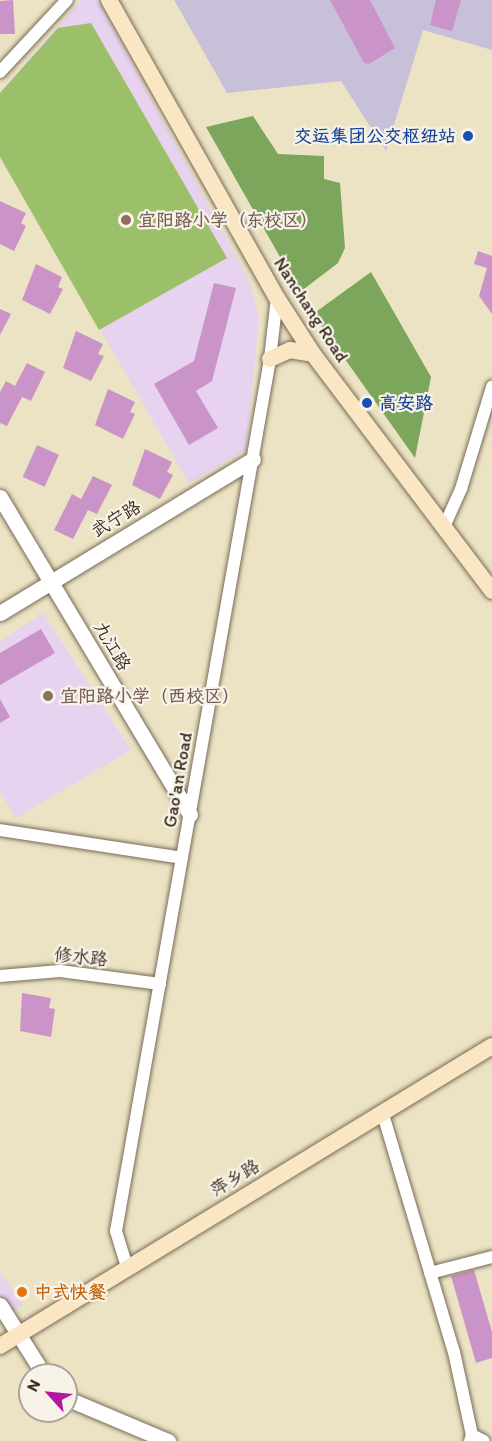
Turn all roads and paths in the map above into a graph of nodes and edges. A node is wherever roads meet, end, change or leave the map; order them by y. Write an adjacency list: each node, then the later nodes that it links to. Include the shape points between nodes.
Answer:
1 (67, 0): 3 (street)
2 (109, 0): 4 (main road, Nanchang Road)
3 (0, 72)
4 (277, 298): 5 (main road, Nanchang Road); 6 (street, Gao'an Road)
5 (313, 354): 6 (main road, via 290,350); 10 (main road, Nanchang Road)
6 (270, 359): 8 (street, Gao'an Road)
7 (492, 387): 10 (street, via 461,489)
8 (253, 459): 11 (street, 武宁路); 14 (street, Gao'an Road)
9 (0, 497): 11 (street, 九江路)
10 (444, 527): 12 (main road, Nanchang Road)
11 (51, 582): 13 (street, 武宁路); 14 (street, 九江路)
12 (492, 591)
13 (0, 614)
14 (190, 815): 16 (street, Gao'an Road)
15 (0, 830): 16 (street)
16 (182, 858): 18 (street, Gao'an Road)
17 (0, 976): 18 (street, 修水路, via 60,971)
18 (160, 984): 22 (street, Gao'an Road, via 116,1231)
19 (492, 1046): 20 (main road, 萍乡路)
20 (382, 1111): 22 (main road, 萍乡路); 23 (street)
21 (492, 1257): 23 (street)
22 (127, 1267): 25 (main road, 萍乡路)
23 (430, 1273): 29 (street)
24 (0, 1305): 25 (street)
25 (18, 1334): 26 (main road, 萍乡路); 27 (street)
26 (0, 1346)
27 (37, 1363)
28 (78, 1403): 30 (street)
29 (475, 1439)
30 (168, 1441)

